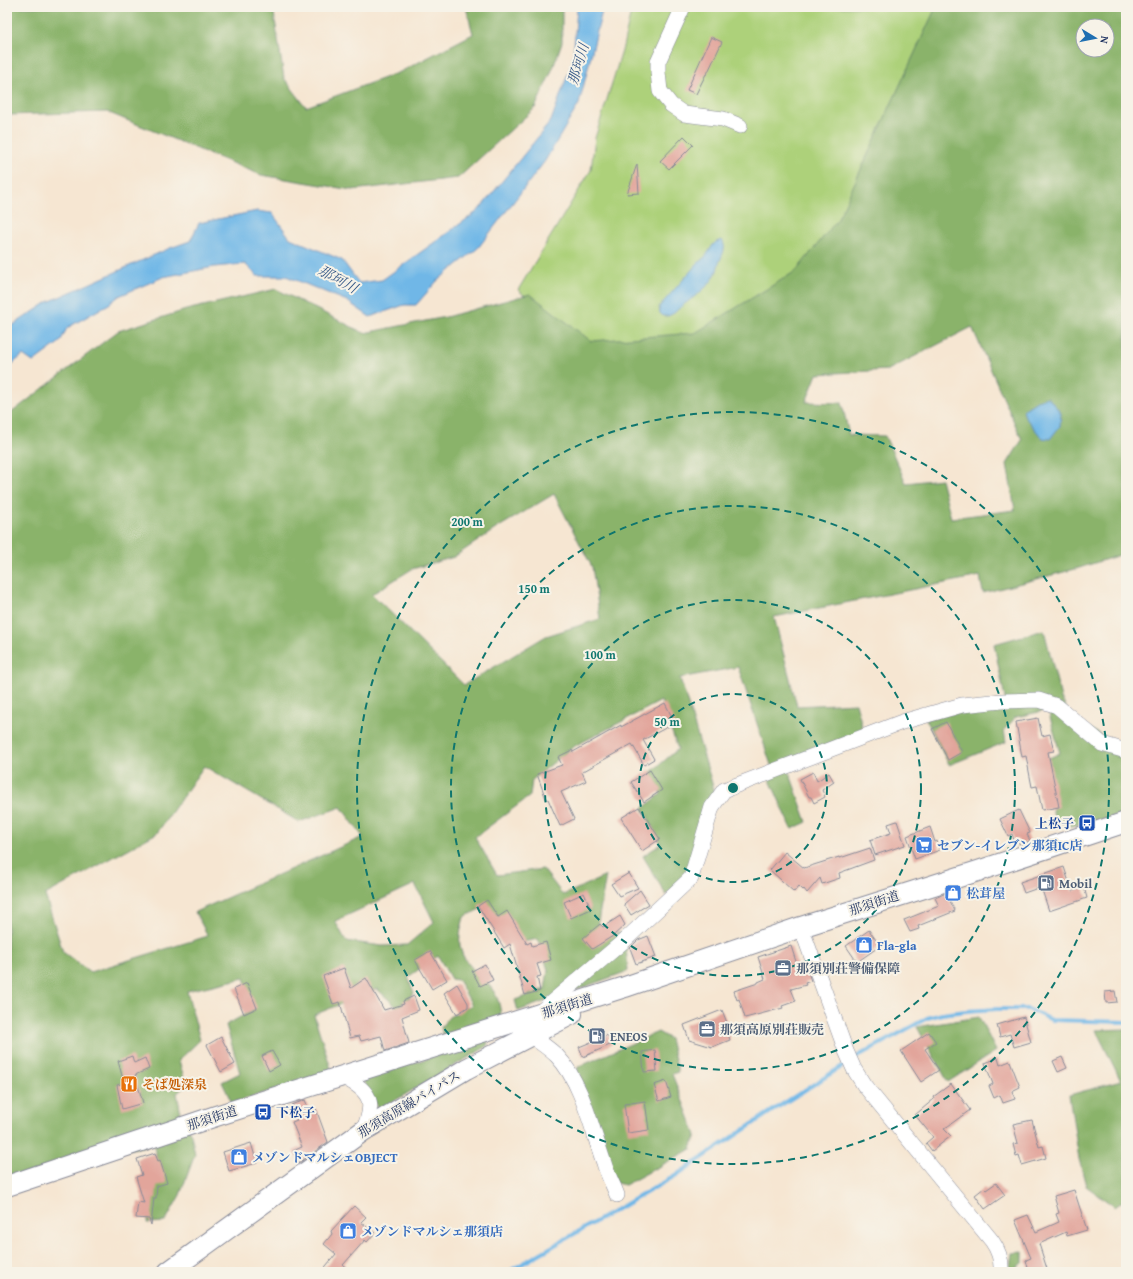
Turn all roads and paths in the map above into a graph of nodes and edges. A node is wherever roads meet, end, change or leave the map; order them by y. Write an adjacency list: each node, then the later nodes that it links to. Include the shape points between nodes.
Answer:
1 (683, 7): 2 (street, via 658,62 660,91 671,105 684,114 723,119)
2 (740, 126)
3 (1126, 751): 7 (street, via 1102,744 1056,706 1039,700 1002,700 962,705 902,722 724,790 712,807 691,878)
4 (1126, 822): 5 (main road, 那須街道)
5 (801, 926): 6 (main road, 那須街道); 14 (street, via 854,1069 864,1085 992,1241 999,1251)
6 (625, 987): 7 (main road, 那須街道); 8 (main road, 那須高原線バイパス)
7 (536, 1016): 9 (main road, 那須街道)
8 (530, 1035): 10 (main road, 那須高原線バイパス, via 466,1069); 12 (street, via 557,1056 568,1070 586,1110)
9 (343, 1077): 10 (street, via 357,1084 365,1092 370,1104 369,1117); 11 (main road, 那須街道, via 216,1116)
10 (363, 1131): 13 (main road, 那須高原線バイパス)
11 (7, 1186)
12 (617, 1195)
13 (168, 1272)
14 (1001, 1272)

